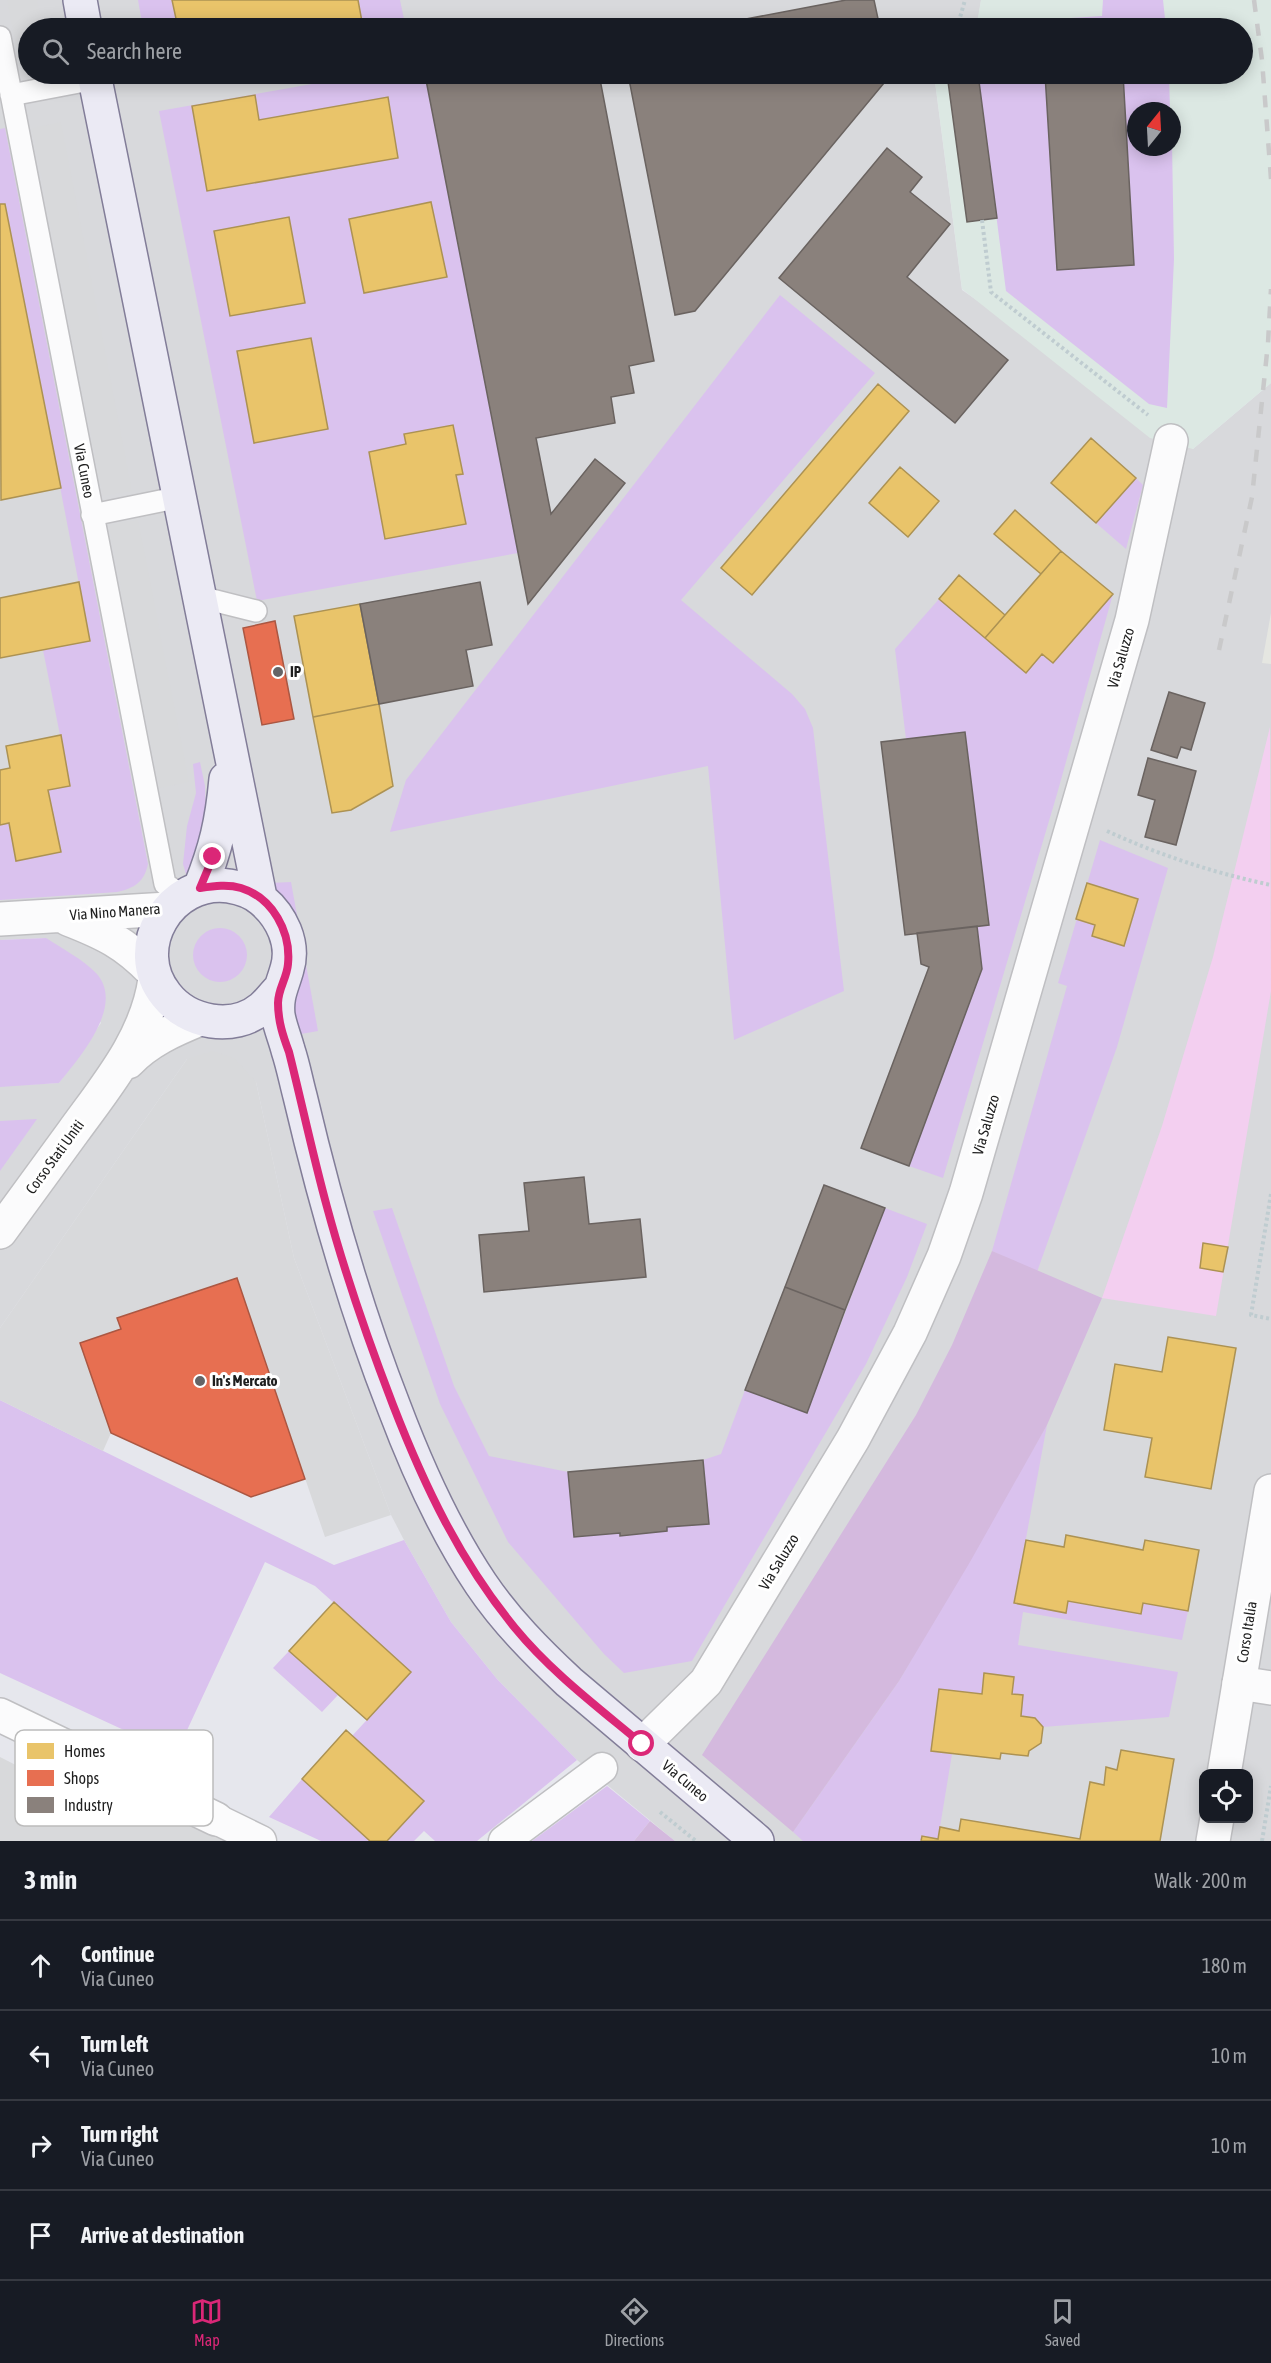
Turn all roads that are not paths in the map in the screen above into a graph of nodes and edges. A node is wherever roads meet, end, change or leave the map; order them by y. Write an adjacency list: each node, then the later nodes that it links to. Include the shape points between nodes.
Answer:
1 (80, 0): 2 (main road)
2 (83, 18)
3 (0, 37): 6 (lane, Via Cuneo)
4 (60, 84): 6 (lane)
5 (97, 84): 8 (main road, Via Cuneo)
6 (11, 95): 9 (lane, Via Cuneo)
7 (1172, 438): 29 (street, Via Saluzzo, via 1132,620 944,1256 868,1414 706,1682)
8 (180, 497): 9 (lane); 10 (main road, Via Cuneo)
9 (92, 515): 14 (lane, Via Cuneo, via 165,884)
10 (200, 597): 11 (lane); 12 (main road, Via Cuneo)
11 (256, 611)
12 (230, 745): 13 (main road, Via Cuneo); 14 (main road, Via Cuneo, via 222,824 213,857)
13 (260, 897): 14 (main road, Via Cuneo, via 241,888 221,885); 18 (main road, Via Cuneo, via 278,916 288,940 288,966)
14 (184, 898): 15 (street, Via Nino Manera); 17 (main road, Via Cuneo, via 158,924 150,957)
15 (61, 916): 16 (street, Via Nino Manera); 17 (street, Via Nino Manera, via 101,932 133,951)
16 (0, 920)
17 (153, 975): 19 (main road, Via Cuneo, via 166,996); 21 (street, Corso Stati Uniti, via 146,1018)
18 (279, 990): 20 (main road, Via Cuneo, via 261,1009); 22 (main road, Via Cuneo, via 279,1018)
19 (201, 1019): 20 (main road, Via Cuneo); 21 (street, Corso Stati Uniti, via 156,1039)
20 (237, 1020): 22 (main road, Via Cuneo, via 279,1057)
21 (110, 1081): 23 (street, Corso Stati Uniti)
22 (298, 1090): 29 (main road, Via Cuneo, via 327,1206 372,1350 454,1542 516,1629 569,1682)
23 (0, 1232)
24 (1271, 1491): 25 (street, Corso Italia)
25 (1239, 1683): 26 (street); 31 (street, Corso Italia)
26 (1271, 1688)
27 (0, 1714): 28 (street)
28 (33, 1730)
29 (642, 1744): 37 (main road, Via Cuneo)
30 (602, 1768): 36 (street)
31 (1225, 1769)
32 (213, 1818): 33 (street)
33 (216, 1819): 35 (street)
34 (1216, 1823): 38 (street)
35 (261, 1841)
36 (504, 1841)
37 (757, 1841)
38 (1213, 1841)

